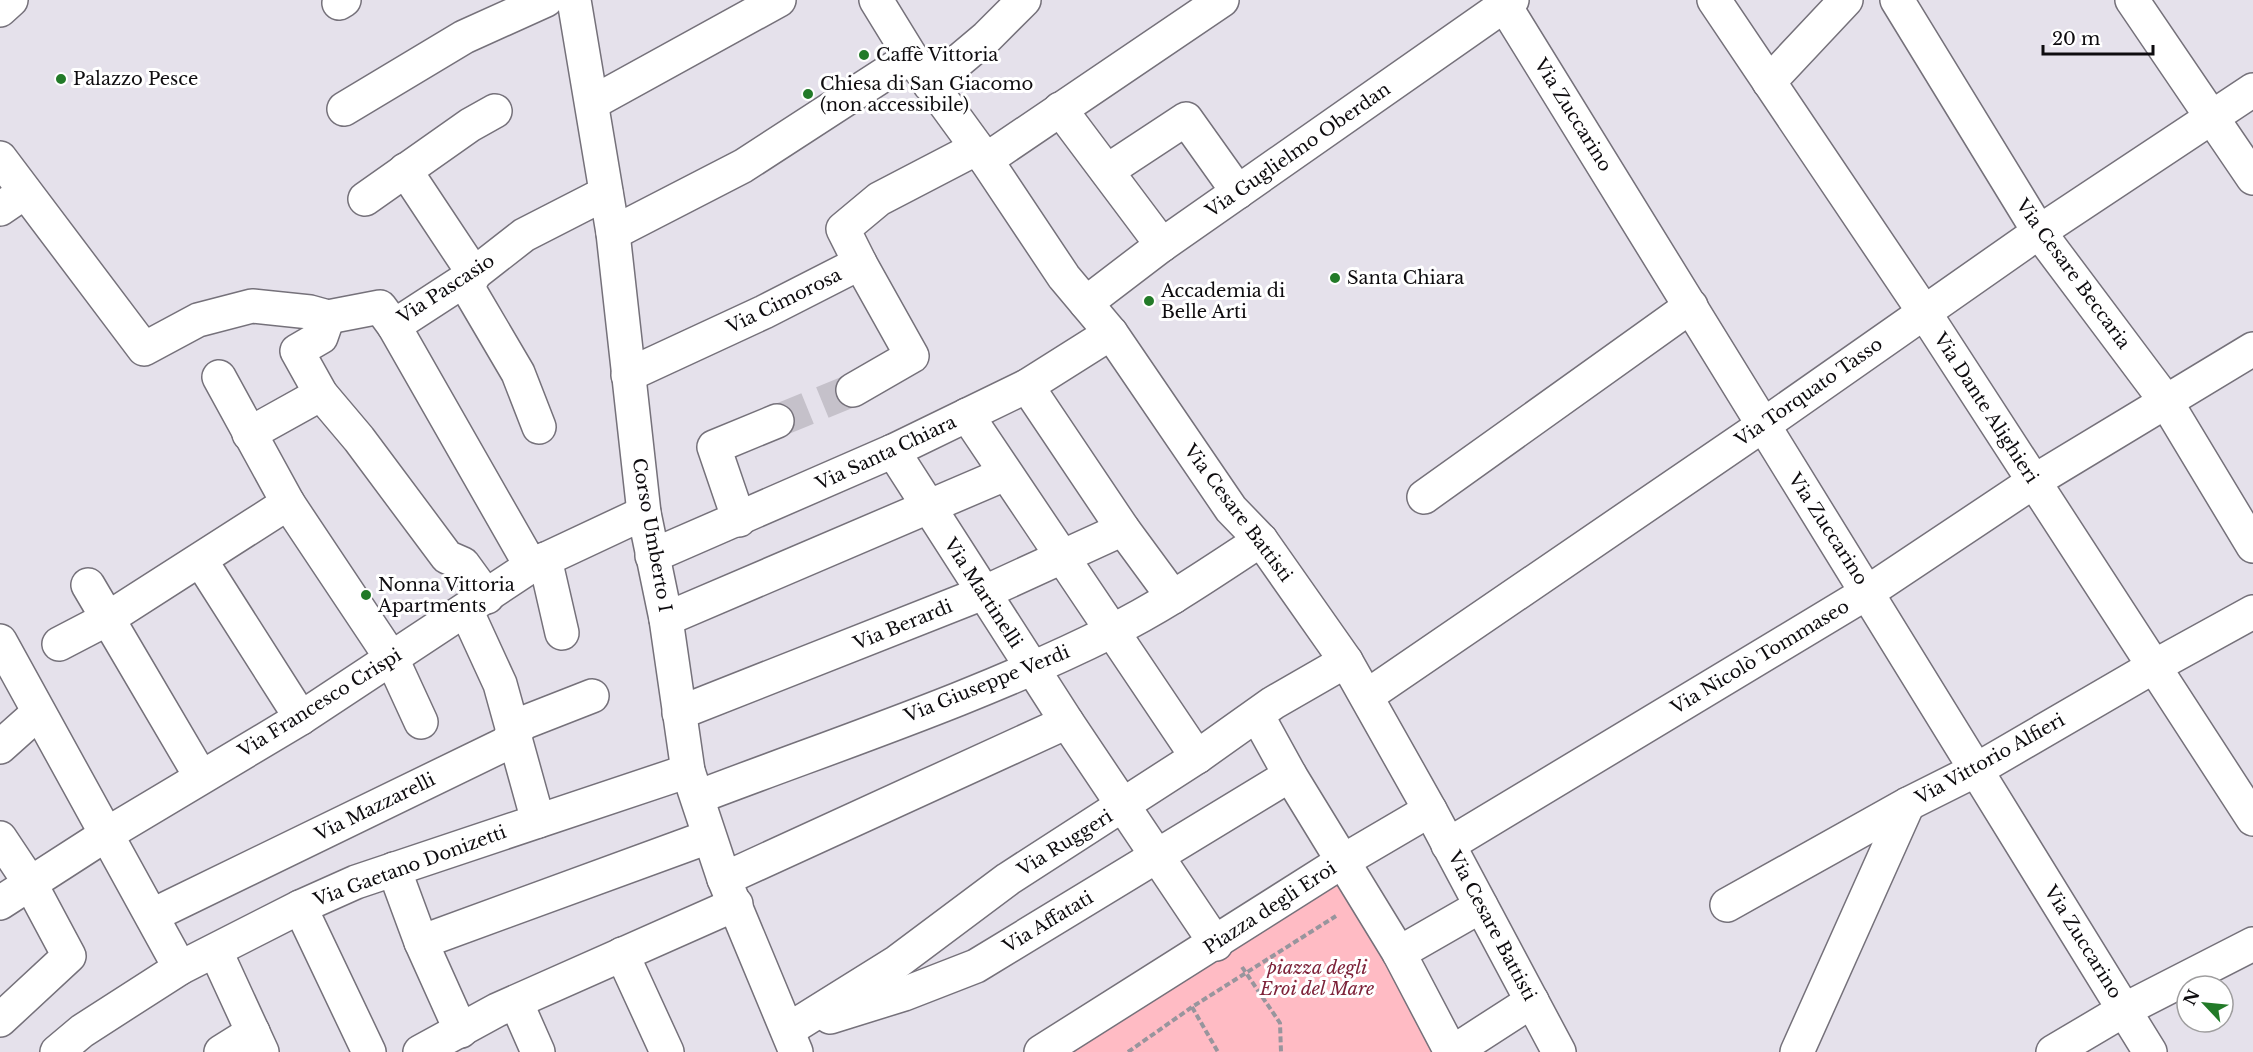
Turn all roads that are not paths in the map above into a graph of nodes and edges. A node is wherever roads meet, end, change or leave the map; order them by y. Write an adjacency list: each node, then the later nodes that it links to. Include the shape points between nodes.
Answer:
1 (12, 0): 13 (street)
2 (546, 0): 20 (street, via 464,37)
3 (574, 0): 18 (street, Corso Umberto I)
4 (779, 0): 18 (street)
5 (876, 0): 14 (street, Via Cesare Battisti)
6 (1024, 0): 16 (street)
7 (1846, 0): 15 (street)
8 (1897, 0): 32 (street, Via Cesare Beccaria)
9 (2132, 0): 22 (street)
10 (1217, 2): 19 (street)
11 (1719, 2): 15 (street, Via Dante Alighieri)
12 (1509, 3): 28 (street, Via Guglielmo Oberdan); 38 (street, Via Zuccarino)
13 (0, 10)
14 (911, 57): 16 (street, Via Cesare Battisti); 33 (street, via 743,166)
15 (1769, 82): 39 (street, Via Dante Alighieri)
16 (930, 85): 23 (street, Via Cesare Battisti)
17 (2253, 90): 22 (street, Via Torquato Tasso)
18 (591, 103): 29 (street, Corso Umberto I)
19 (1060, 109): 23 (street); 26 (street)
20 (344, 110)
21 (495, 111): 25 (street)
22 (2213, 116): 27 (street); 32 (street, Via Torquato Tasso)
23 (981, 154): 35 (street, Via Cimorosa, via 879,200 843,229); 37 (street, Via Cesare Battisti, via 1064,277)
24 (0, 158): 31 (street)
25 (405, 170): 30 (street); 36 (street)
26 (1107, 171): 28 (street, via 1186,119); 34 (street)
27 (2253, 178)
28 (1238, 192): 34 (street, Via Guglielmo Oberdan)
29 (606, 193): 33 (street, Corso Umberto I); 36 (street, Via Pascasio, via 524,236)
30 (365, 199)
31 (12, 200): 40 (street, Via Pascasio, via 144,349 198,320 252,306)
32 (2039, 232): 39 (street, Via Torquato Tasso); 49 (street, Via Cesare Beccaria)
33 (613, 233): 44 (street, Corso Umberto I)
34 (1162, 244): 37 (street, Via Guglielmo Oberdan)
35 (860, 263): 44 (street, Via Cimorosa); 47 (street, via 912,356)
36 (474, 274): 41 (street, Via Pascasio); 53 (street, via 468,288 518,373)
37 (1086, 303): 42 (street, Via Cesare Battisti)
38 (1690, 306): 52 (street, Via Zuccarino); 58 (street)
39 (1924, 312): 52 (street, Via Torquato Tasso); 57 (street, Via Dante Alighieri)
40 (328, 317): 41 (street, Via Pascasio, via 380,307); 48 (street, via 321,337 297,351)
41 (394, 326): 69 (street)
42 (1111, 333): 46 (street, Via Santa Chiara); 64 (street, Via Cesare Battisti, via 1231,509)
43 (2253, 349): 49 (street, Via Nicolò Tommaseo)
44 (628, 375): 61 (street, Corso Umberto I)
45 (219, 377): 54 (street)
46 (1026, 386): 50 (street, Via Santa Chiara); 63 (street)
47 (853, 390)
48 (321, 394): 54 (street); 74 (street, via 447,557 462,564)
49 (2165, 400): 57 (street, Via Nicolò Tommaseo); 65 (street, Via Cesare Beccaria)
50 (967, 415): 55 (street, Via Santa Chiara); 56 (street)
51 (777, 421): 62 (street, via 714,447)
52 (1762, 426): 71 (street, Via Zuccarino); 87 (street, Via Torquato Tasso)
53 (539, 428)
54 (249, 434): 59 (street)
55 (893, 451): 60 (street, Via Martinelli); 62 (street, Via Santa Chiara)
56 (1005, 474): 60 (street); 67 (street)
57 (2033, 482): 71 (street, Via Nicolò Tommaseo); 84 (street, Via Dante Alighieri)
58 (1424, 497)
59 (288, 503): 68 (street); 82 (street)
60 (927, 508): 72 (street, Via Martinelli); 77 (street)
61 (645, 513): 66 (street, Corso Umberto I); 69 (street, Via Francesco Crispi)
62 (739, 520): 66 (street, Via Santa Chiara)
63 (1123, 529): 67 (street, Via Berardi); 73 (street)
64 (1261, 540): 73 (street, Via Giuseppe Verdi); 83 (street, Via Cesare Battisti)
65 (2253, 546)
66 (652, 556): 77 (street, Corso Umberto I)
67 (1061, 557): 72 (street, Via Berardi); 78 (street)
68 (201, 561): 76 (street); 91 (street)
69 (538, 562): 74 (street, Via Francesco Crispi); 79 (street)
70 (88, 585): 76 (street)
71 (1868, 592): 97 (street, Via Zuccarino); 109 (street, Via Nicolò Tommaseo)
72 (983, 593): 85 (street, Via Martinelli); 89 (street, Via Berardi)
73 (1173, 597): 78 (street, Via Giuseppe Verdi)
74 (477, 604): 82 (street, Via Francesco Crispi); 94 (street)
75 (2253, 612): 84 (street, Via Vittorio Alfieri)
76 (106, 619): 81 (street); 99 (street)
77 (666, 619): 89 (street, Corso Umberto I)
78 (1112, 631): 85 (street, Via Giuseppe Verdi); 96 (street)
79 (562, 633)
80 (0, 641): 88 (street)
81 (59, 644)
82 (392, 659): 91 (street, Via Francesco Crispi); 92 (street)
83 (1346, 661): 87 (street, Via Cesare Battisti); 90 (street, Via Ruggeri)
84 (2153, 667): 97 (street, Via Vittorio Alfieri); 104 (street, Via Dante Alighieri)
85 (1033, 669): 93 (street, Via Martinelli); 100 (street, Via Giuseppe Verdi)
86 (592, 696): 94 (street, Via Mazzarelli, via 523,723)
87 (1367, 696): 103 (street, Via Cesare Battisti)
88 (38, 712): 95 (street); 106 (street)
89 (679, 713): 100 (street, Corso Umberto I)
90 (1257, 715): 96 (street, Via Ruggeri); 98 (street)
91 (301, 718): 99 (street, Via Francesco Crispi)
92 (421, 722)
93 (1067, 722): 102 (street, Via Martinelli); 114 (street)
94 (513, 734): 105 (street); 119 (street, Via Mazzarelli, via 505,744)
95 (0, 747)
96 (1197, 758): 102 (street, Via Ruggeri)
97 (1976, 770): 101 (street, Via Vittorio Alfieri); 129 (street, Via Zuccarino)
98 (1290, 775): 110 (street, Via Affatati); 111 (street)
99 (201, 777): 106 (street, Via Francesco Crispi)
100 (693, 784): 105 (street, Via Gaetano Donizetti); 107 (street, Corso Umberto I)
101 (1908, 804): 116 (street, Via Vittorio Alfieri); 143 (street)
102 (1124, 806): 110 (street, Via Martinelli); 132 (street, Via Ruggeri, via 1008,879)
103 (1430, 810): 109 (street, Via Cesare Battisti); 111 (street)
104 (2253, 819)
105 (538, 821): 112 (street, Via Gaetano Donizetti)
106 (106, 834): 113 (street, Via Francesco Crispi); 119 (street)
107 (708, 837): 114 (street, Corso Umberto I); 120 (street)
108 (0, 838): 113 (street)
109 (1448, 845): 118 (street, Via Cesare Battisti)
110 (1157, 857): 121 (street, Via Martinelli); 132 (street, Via Affatati, via 976,966)
111 (1343, 861): 121 (street, Piazza degli Eroi); 124 (street, Piazza degli Eroi)
112 (394, 870): 117 (street, Via Gaetano Donizetti); 120 (street)
113 (30, 883): 115 (street, Via Francesco Crispi); 130 (street, via 69,956)
114 (730, 892): 125 (street); 132 (street, Corso Umberto I)
115 (0, 903)
116 (1727, 905)
117 (300, 906): 123 (street, Via Gaetano Donizetti); 136 (street)
118 (1481, 906): 124 (street); 127 (street, Via Cesare Battisti)
119 (153, 915): 126 (street)
120 (421, 942): 131 (street)
121 (1216, 944): 140 (street, Piazza degli Eroi)
122 (2253, 944): 129 (street)
123 (216, 952): 126 (street, Via Gaetano Donizetti); 133 (street)
124 (1399, 953): 141 (street, Piazza degli Eroi)
125 (622, 954): 128 (street); 139 (street)
126 (180, 968): 134 (street, Via Gaetano Donizetti, via 82,1031)
127 (1532, 1001): 141 (street); 142 (street, Via Cesare Battisti)
128 (516, 1002): 131 (street); 138 (street)
129 (2124, 1010): 144 (street); 145 (street, Via Zuccarino)
130 (0, 1020)
131 (461, 1031): 137 (street)
132 (792, 1041)
133 (258, 1042): 135 (street)
134 (57, 1052)
135 (221, 1052)
136 (369, 1052)
137 (420, 1052)
138 (538, 1052)
139 (667, 1052)
140 (1041, 1052)
141 (1452, 1052)
142 (1559, 1052)
143 (1797, 1052)
144 (2053, 1052)
145 (2150, 1052)

